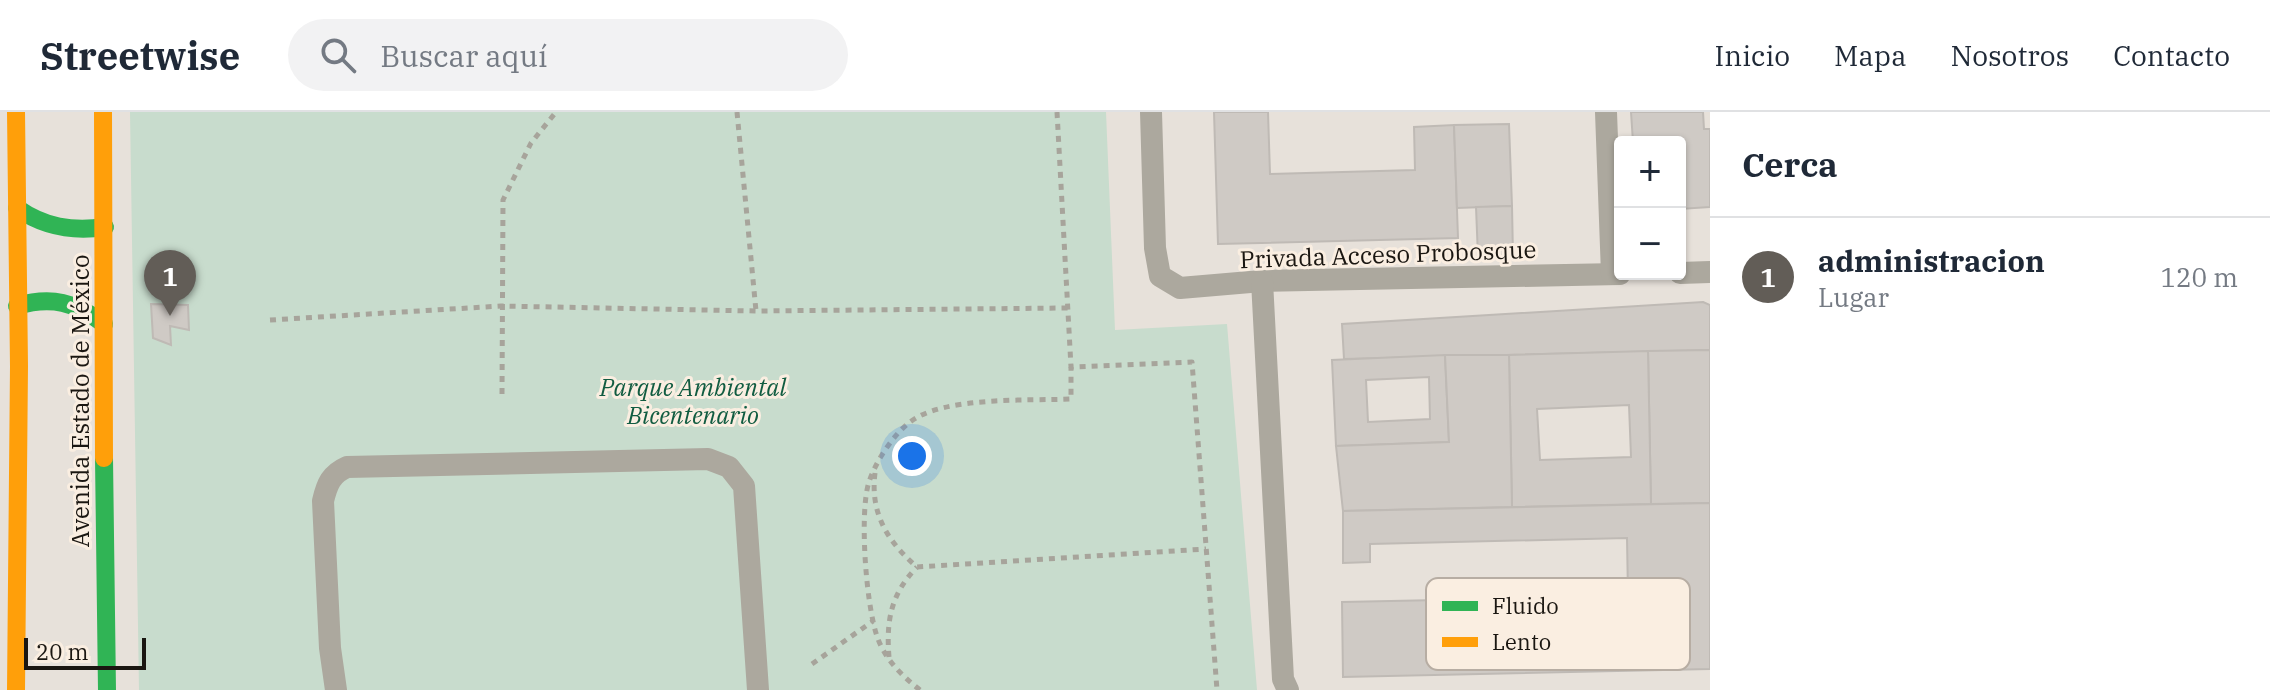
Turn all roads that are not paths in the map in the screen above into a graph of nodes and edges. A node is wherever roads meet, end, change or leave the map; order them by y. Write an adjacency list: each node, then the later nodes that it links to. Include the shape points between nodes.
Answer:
1 (16, 112): 5 (main road)
2 (103, 112): 6 (main road, Avenida Estado de México)
3 (1151, 112): 11 (lane, Privada Acceso Probosque, via 1160,276 1180,288)
4 (1606, 112): 7 (lane)
5 (17, 208): 6 (main road, via 38,222 61,227); 12 (main road)
6 (105, 227): 13 (main road, Avenida Estado de México)
7 (1614, 242)
8 (1710, 272): 9 (lane)
9 (1686, 273)
10 (1614, 274): 11 (lane, Privada Acceso Probosque)
11 (1262, 281): 18 (lane, via 1283,679)
12 (17, 306): 13 (main road, via 36,299 77,304); 14 (main road)
13 (104, 324): 15 (main road, Avenida Estado de México)
14 (16, 690)
15 (107, 690)
16 (336, 690): 17 (lane, via 323,501 326,484 336,472 347,467 708,459 729,467 744,486)
17 (758, 690)
18 (1288, 690)

